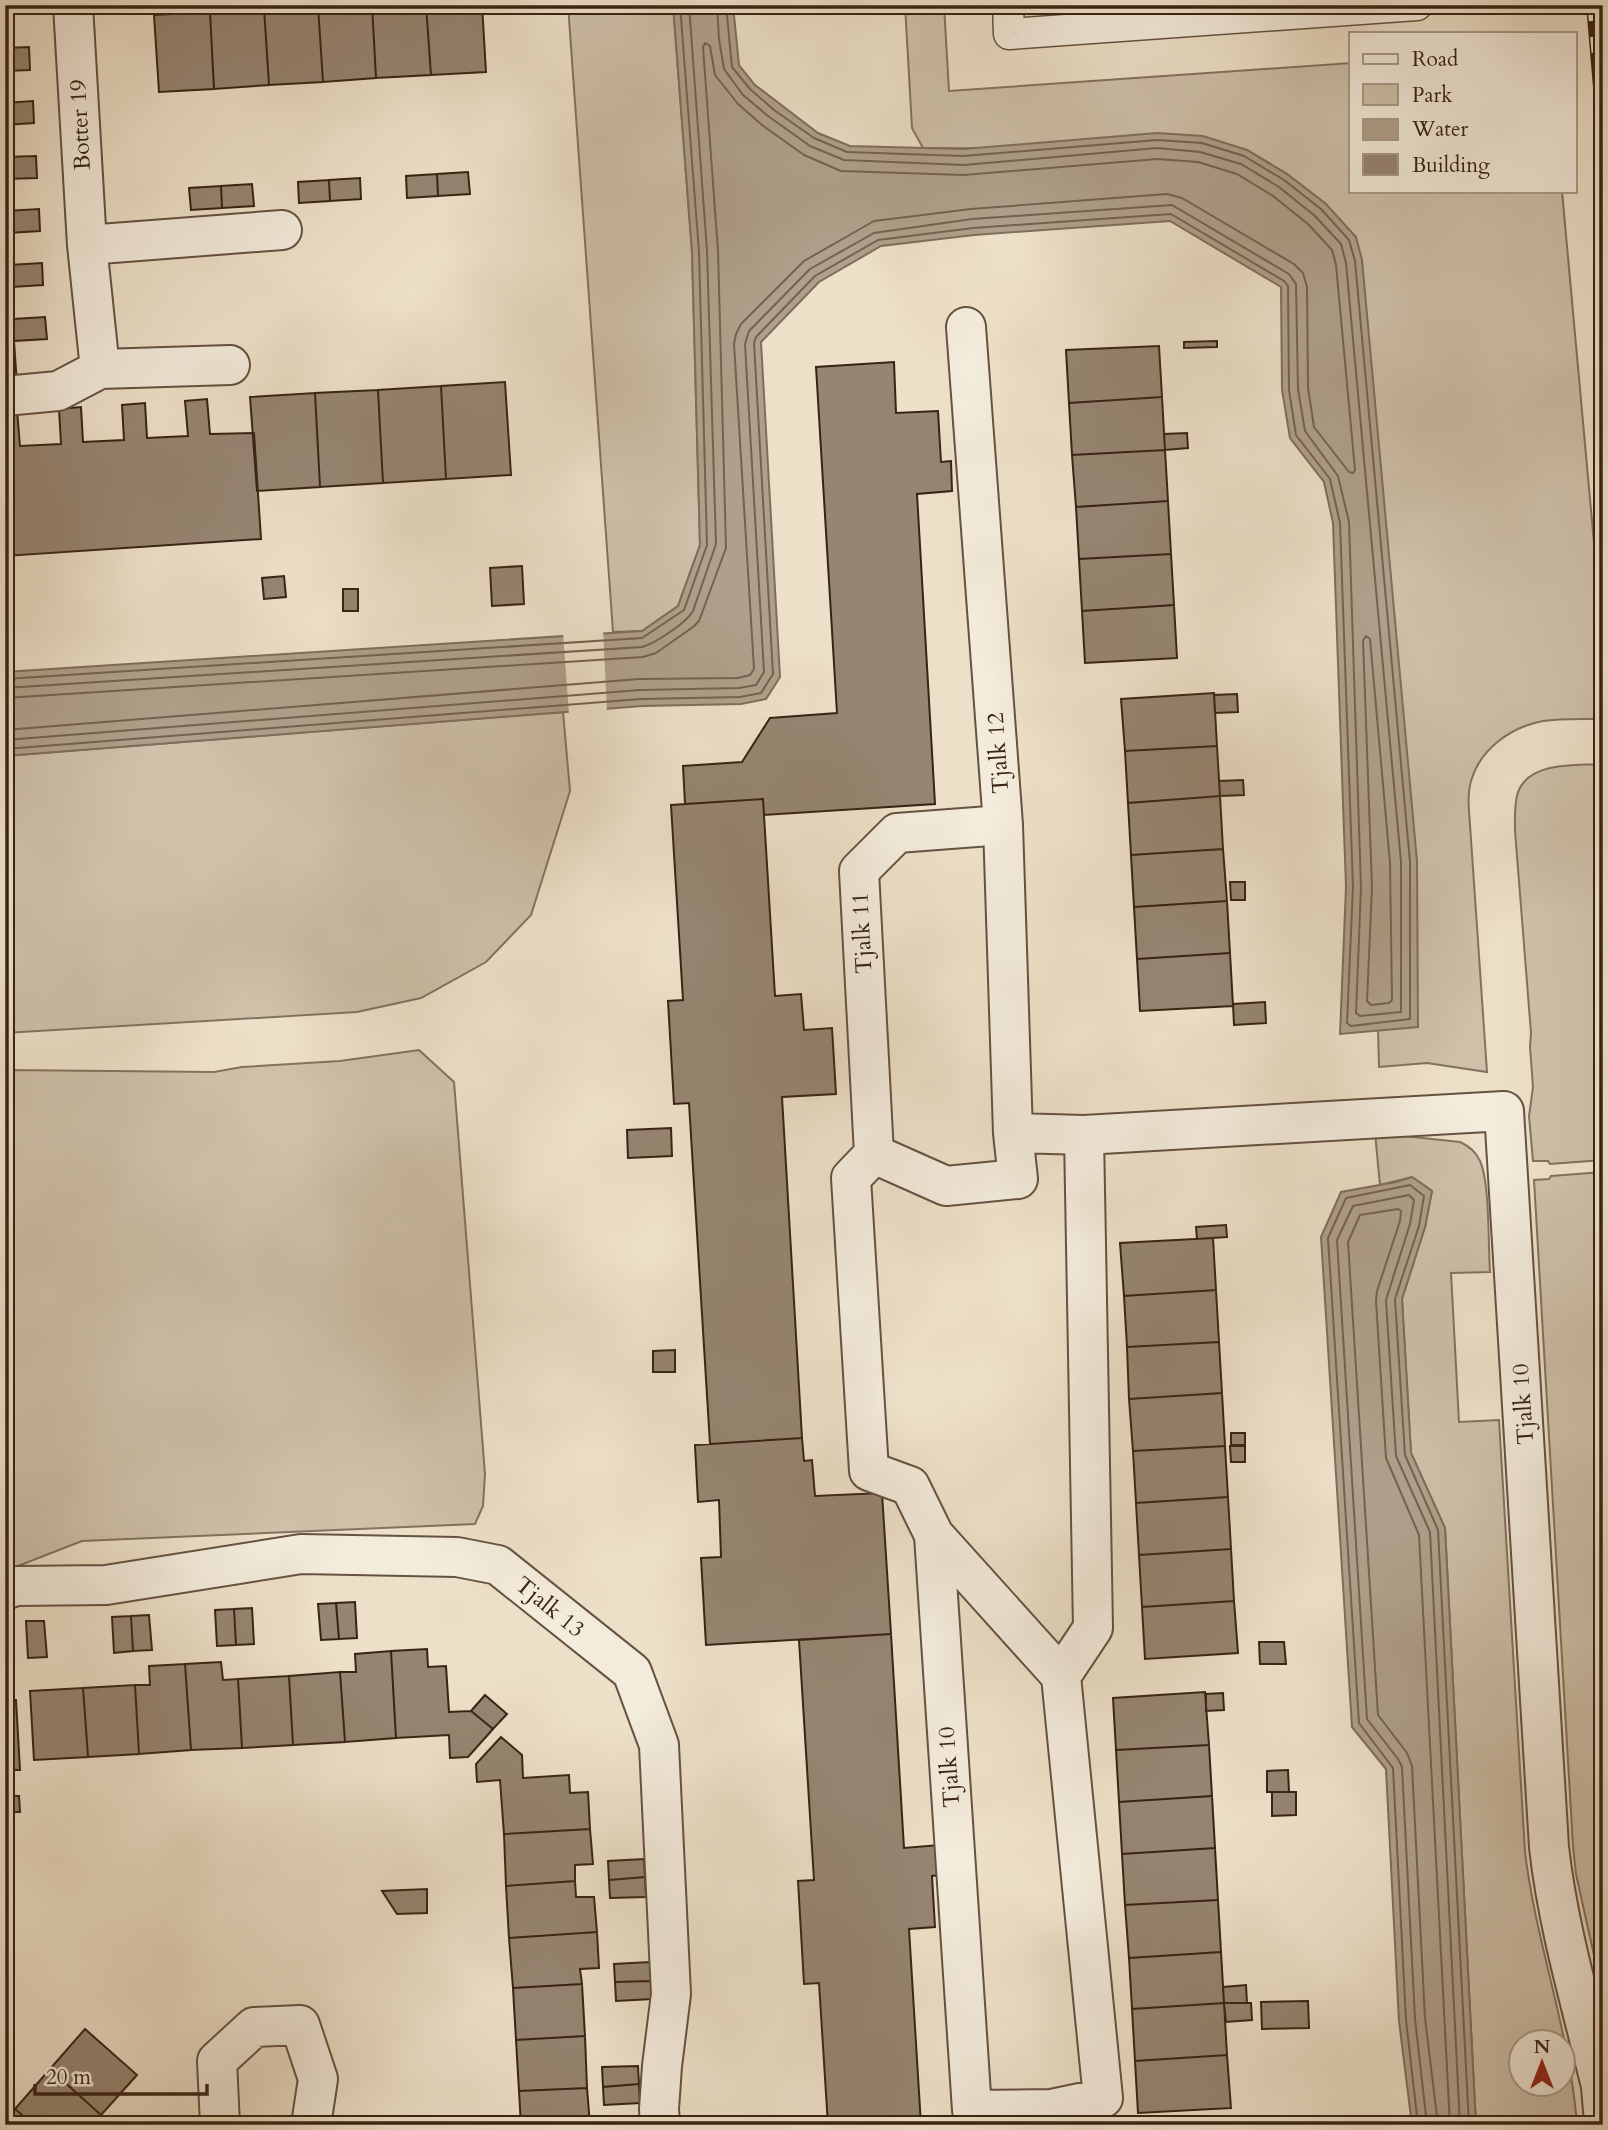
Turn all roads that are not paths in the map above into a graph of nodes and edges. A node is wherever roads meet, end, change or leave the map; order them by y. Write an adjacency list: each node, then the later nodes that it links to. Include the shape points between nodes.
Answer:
1 (74, 5): 5 (street, Botter 19)
2 (1008, 5): 3 (lane, via 1009,34)
3 (1417, 5)
4 (282, 230): 5 (street)
5 (88, 245): 8 (street, Botter 19)
6 (966, 327): 10 (street, Tjalk 12)
7 (230, 365): 8 (street)
8 (100, 369): 9 (street, via 58,391)
9 (5, 396)
10 (1003, 825): 11 (street, Tjalk 12); 13 (street, Tjalk 11, via 897,833 859,871)
11 (1013, 1133): 12 (street, Tjalk 10); 13 (street, Tjalk 12, via 1018,1179 946,1186)
12 (1084, 1135): 16 (street, via 1093,1628); 17 (street, Tjalk 10, via 1504,1111 1549,1847)
13 (874, 1154): 14 (street, via 851,1178 869,1471 910,1486)
14 (934, 1535): 16 (street); 18 (street, Tjalk 10, via 972,2110)
15 (5, 1590): 21 (street, Tjalk 13, via 106,1585 301,1554 457,1557 498,1565 632,1672 659,1745 671,1994)
16 (1061, 1676): 18 (street, Tjalk 10, via 1103,2098)
17 (1603, 2111)
18 (1051, 2117)
19 (220, 2125): 20 (street, via 217,2061 254,2027 300,2025 318,2079)
20 (311, 2125)
21 (660, 2125)

